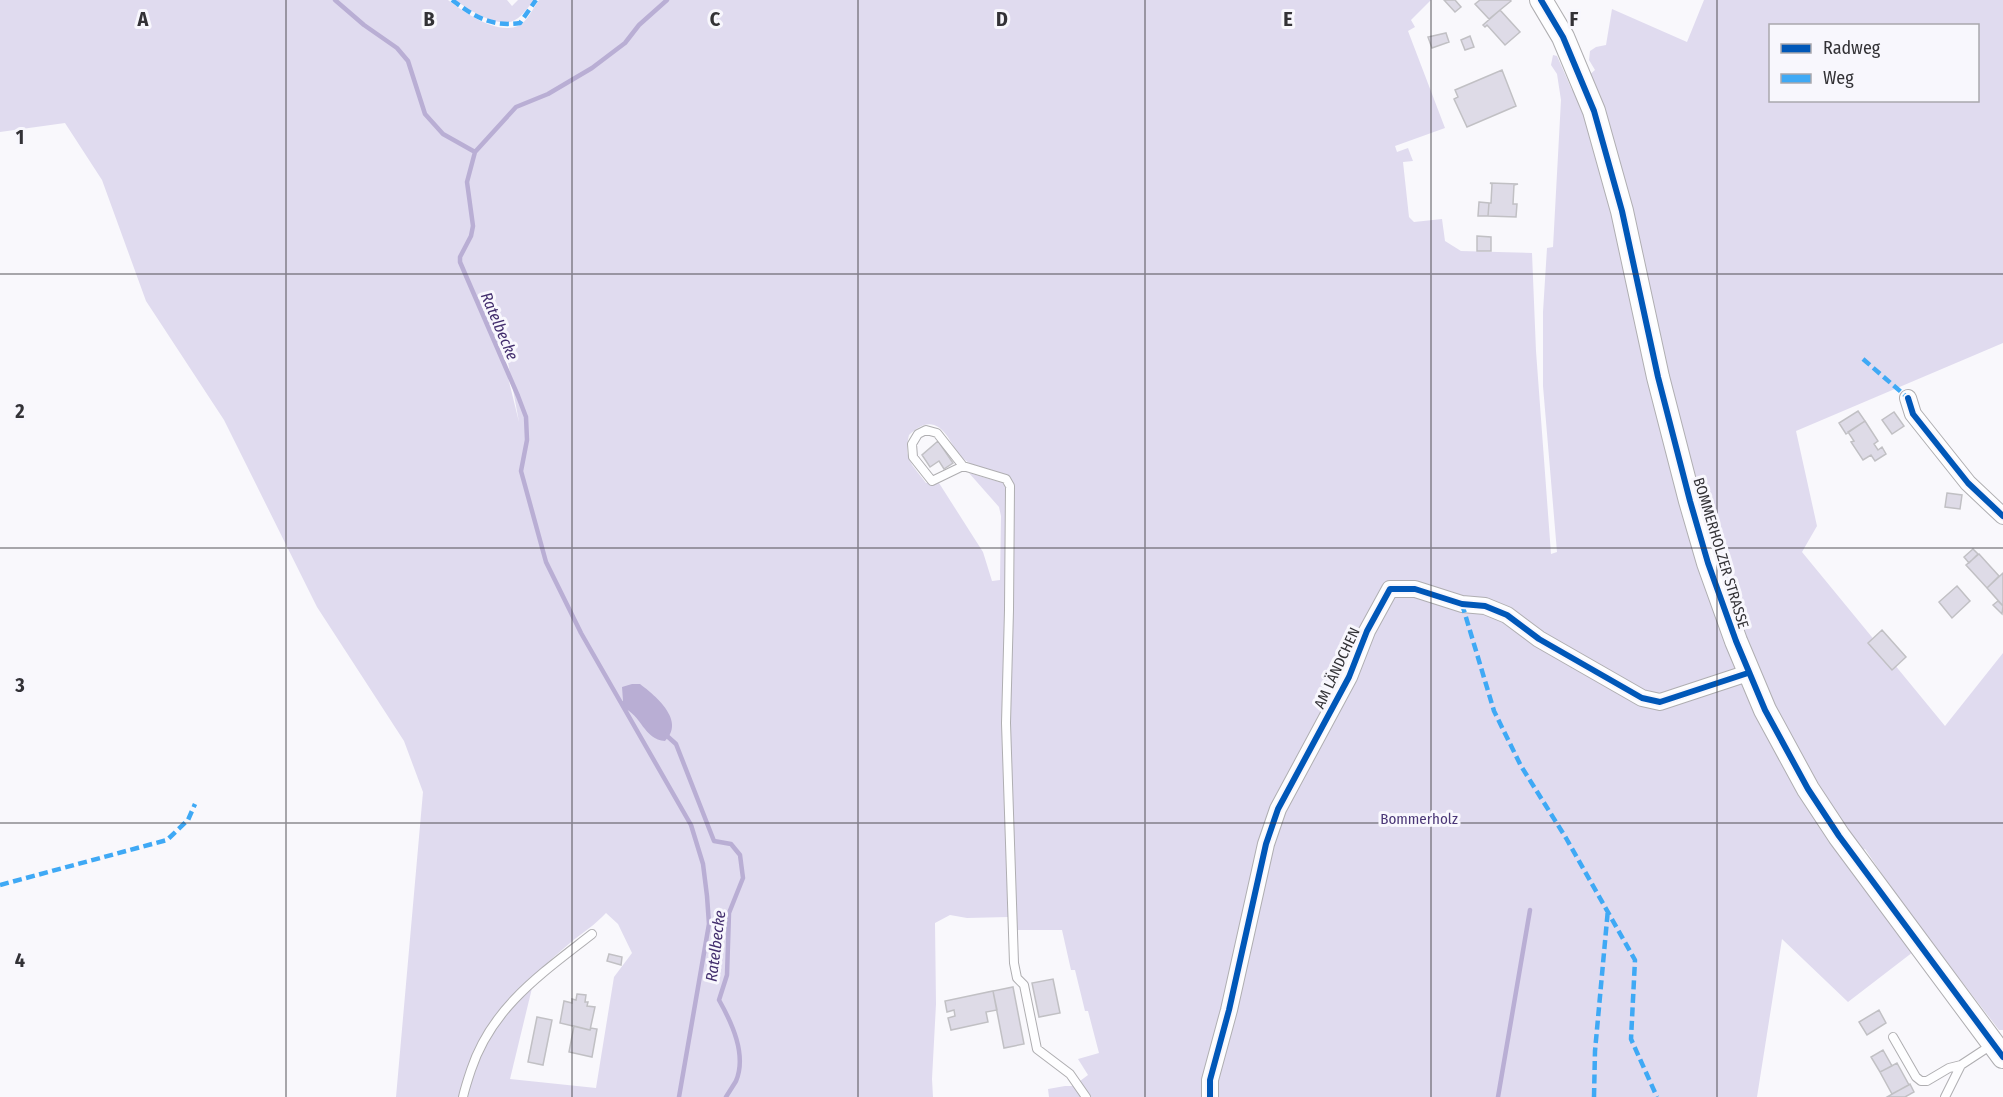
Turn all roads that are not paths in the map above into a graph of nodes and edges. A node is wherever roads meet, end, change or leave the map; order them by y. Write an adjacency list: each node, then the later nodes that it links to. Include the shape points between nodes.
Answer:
1 (1541, 0): 5 (main road, BOMMERHOLZER STRASSE, via 1572,54 1594,111 1622,211 1690,501)
2 (1908, 398): 4 (street, via 1913,414 1968,483)
3 (963, 466): 3 (lane, via 936,433 926,430 912,444 913,457 932,481); 11 (lane, via 1006,479 1010,486 1006,723 1014,963 1017,978 1024,985 1037,1049 1070,1074)
4 (2003, 516)
5 (1748, 673): 8 (main road, BOMMERHOLZER STRASSE, via 1808,789); 12 (street, AM LÄNDCHEN, via 1660,702 1642,699 1539,639 1507,615 1415,589 1390,589 1367,631 1349,677 1278,809 1210,1080)
6 (592, 934): 10 (lane, via 532,980 488,1030)
7 (1893, 1037): 9 (lane, via 1922,1081)
8 (1998, 1050): 9 (lane)
9 (1961, 1065): 13 (lane)
10 (463, 1097)
11 (1086, 1097)
12 (1210, 1097)
13 (1945, 1097)

